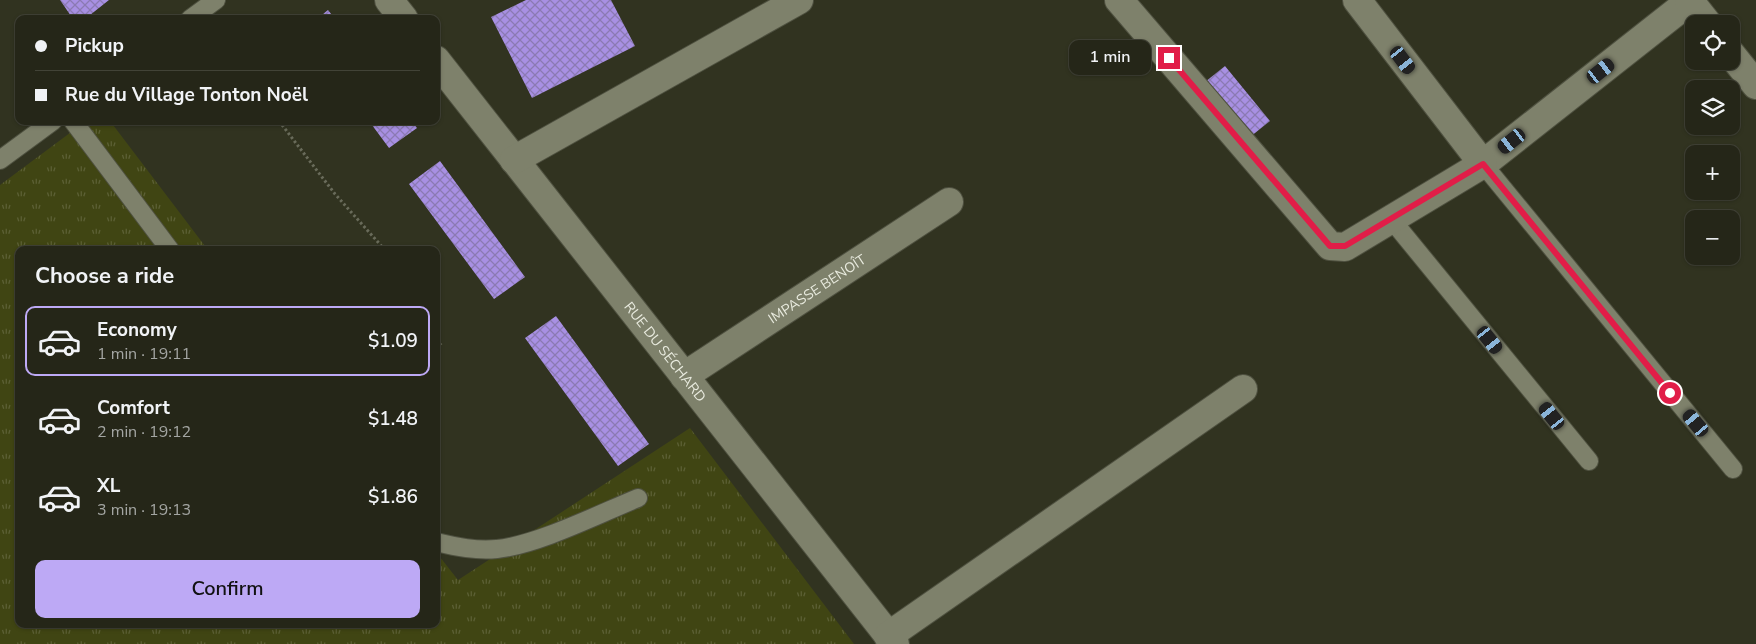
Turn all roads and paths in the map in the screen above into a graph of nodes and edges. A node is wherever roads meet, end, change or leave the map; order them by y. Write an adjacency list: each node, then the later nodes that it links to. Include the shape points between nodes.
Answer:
1 (216, 0): 7 (lane)
2 (389, 0): 8 (street)
3 (799, 0): 17 (street)
4 (1119, 0): 20 (street, via 1330,246 1345,246)
5 (1357, 0): 18 (street)
6 (1690, 0): 9 (street); 18 (street)
7 (195, 15)
8 (401, 15)
9 (1701, 15)
10 (440, 65): 17 (street, RUE DU SÉCHARD)
11 (1740, 65): 12 (street)
12 (1756, 85)
13 (48, 125): 16 (lane)
14 (75, 125): 21 (lane)
15 (282, 125): 22 (path, via 335,194)
16 (0, 160)
17 (514, 160): 23 (street, RUE DU SÉCHARD)
18 (1483, 164): 20 (street); 26 (lane)
19 (949, 202): 23 (street, IMPASSE BENOÎT)
20 (1391, 219): 25 (lane)
21 (167, 246)
22 (381, 246)
23 (684, 376): 29 (street, RUE DU SÉCHARD)
24 (1243, 389): 29 (street)
25 (1589, 461)
26 (1733, 469)
27 (638, 498): 28 (lane, via 534,540 498,549 468,550)
28 (440, 543)
29 (892, 640)

